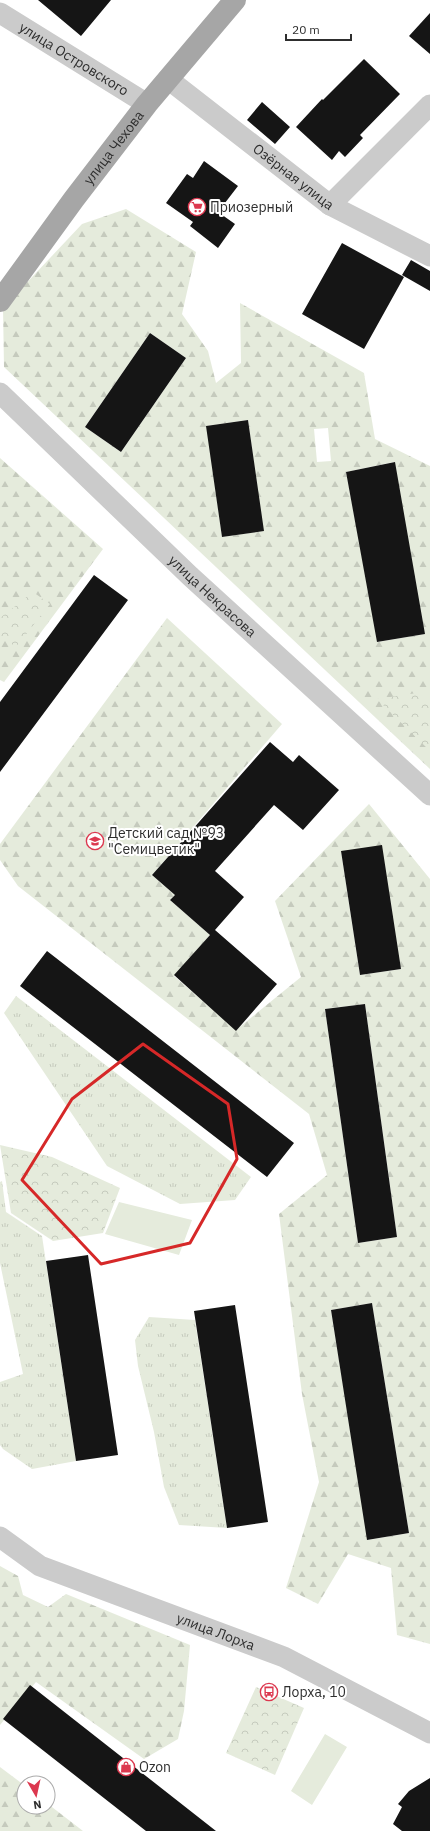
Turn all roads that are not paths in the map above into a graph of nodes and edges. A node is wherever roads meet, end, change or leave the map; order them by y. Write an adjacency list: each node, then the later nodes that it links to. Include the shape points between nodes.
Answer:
1 (235, 0): 3 (main road, улица Чехова)
2 (0, 13): 4 (street, улица Островского)
3 (168, 79): 4 (main road, улица Чехова); 6 (street, Озёрная улица)
4 (147, 104): 8 (main road, улица Чехова)
5 (430, 106): 6 (street)
6 (330, 205): 7 (street, Озёрная улица)
7 (430, 256)
8 (0, 301)
9 (0, 393): 10 (street, улица Некрасова, via 190,576)
10 (430, 795)
11 (0, 1537): 12 (street, улица Лорха, via 40,1566 284,1657)
12 (430, 1733)

